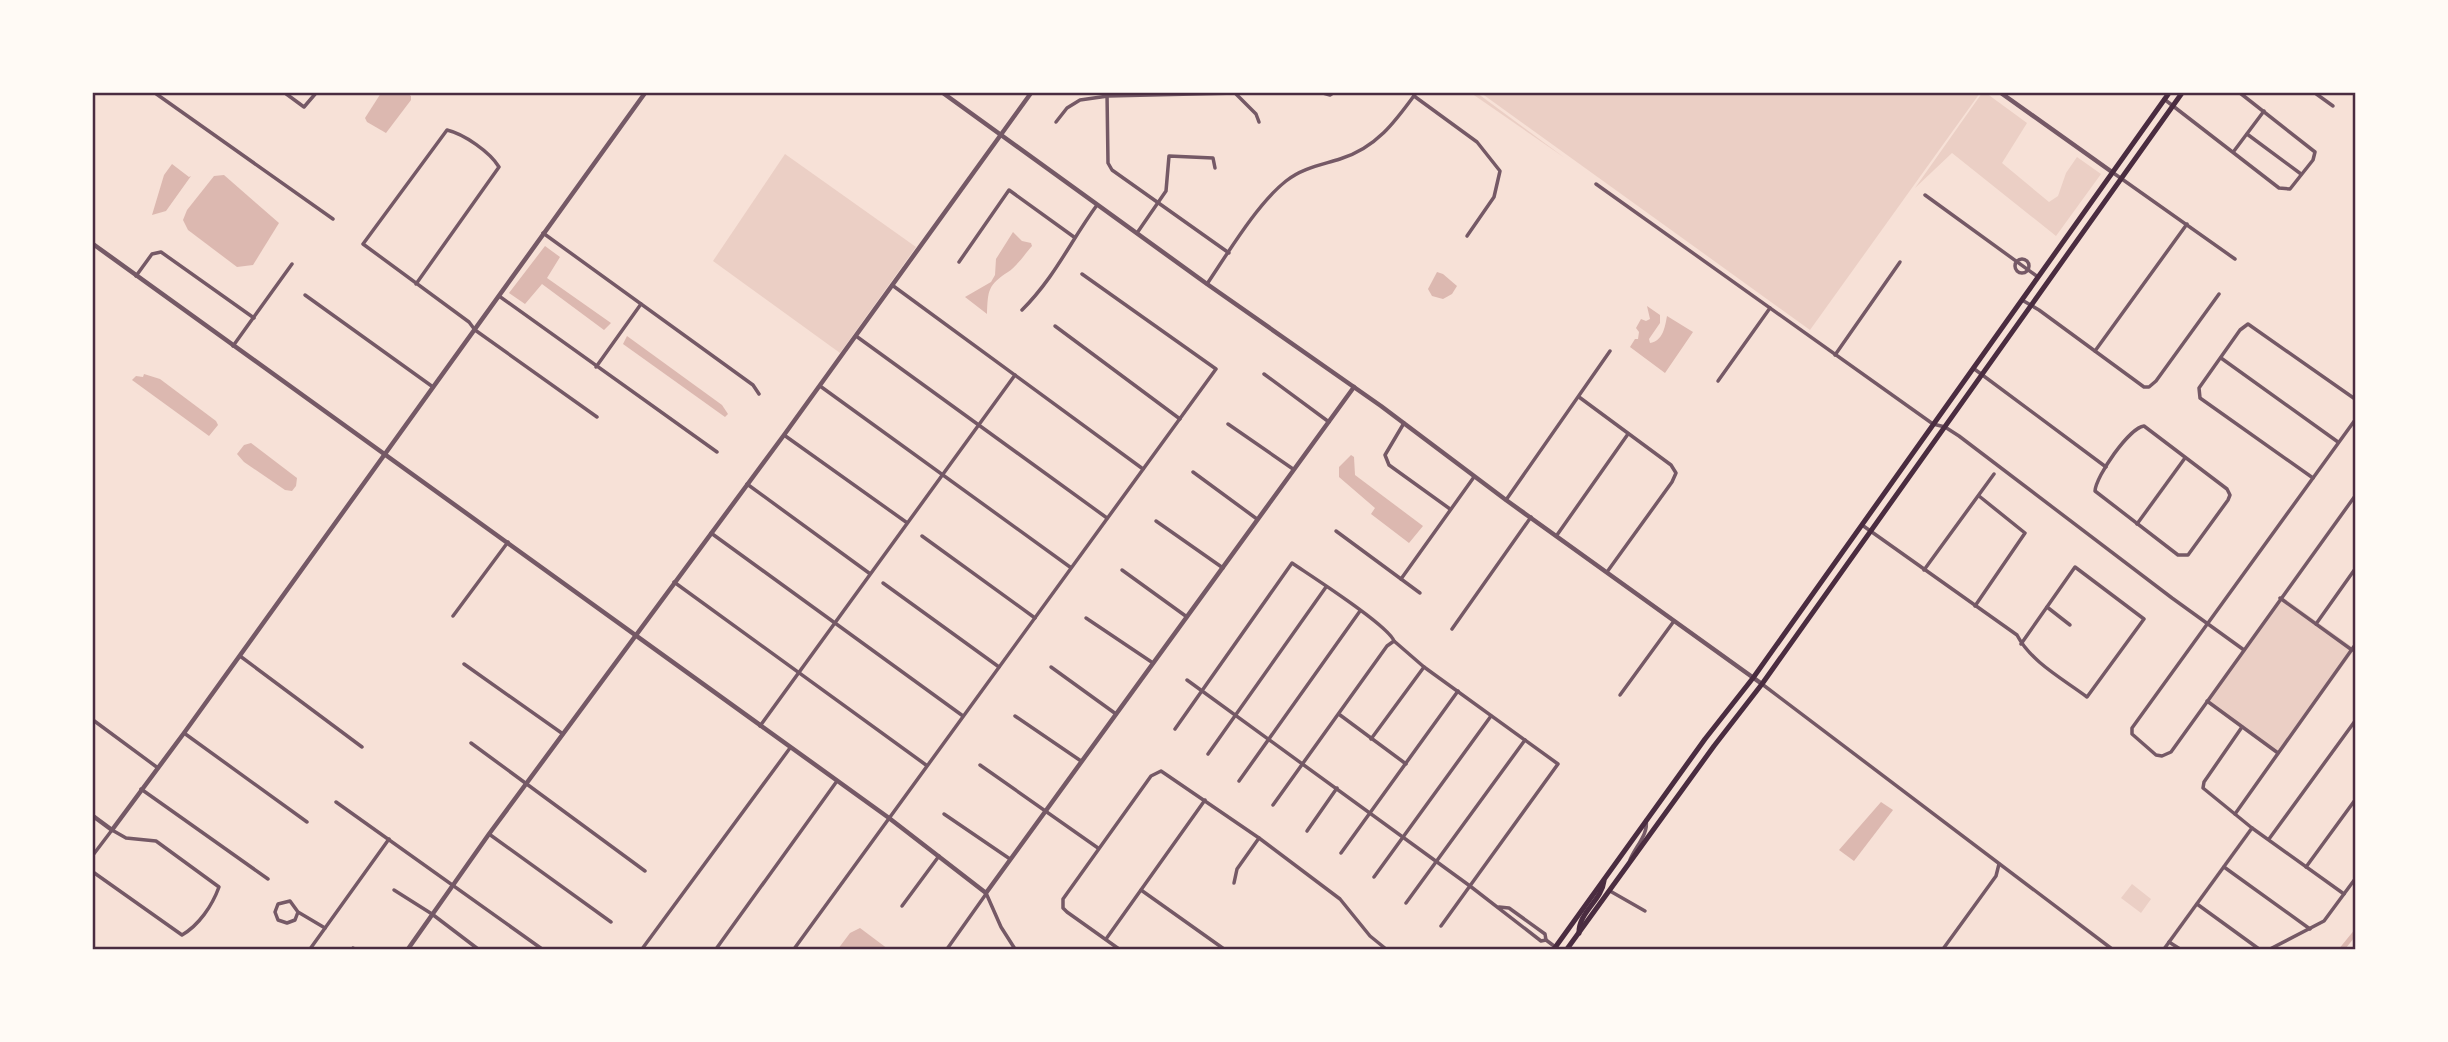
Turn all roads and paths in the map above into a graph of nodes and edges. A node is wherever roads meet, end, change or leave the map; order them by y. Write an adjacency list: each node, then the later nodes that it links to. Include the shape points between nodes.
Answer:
1 (155, 93): 34 (street)
2 (285, 93): 3 (street, via 304,107)
3 (316, 93)
4 (645, 93): 36 (street)
5 (943, 93): 24 (street)
6 (1031, 93): 24 (street)
7 (1236, 93): 14 (street); 22 (street)
8 (1323, 93): 15 (street)
9 (2001, 93): 27 (street)
10 (2169, 93): 17 (main road)
11 (2182, 93): 18 (main road)
12 (2240, 93): 20 (street)
13 (2315, 93): 19 (street)
14 (1107, 94): 21 (street, via 1080,100); 32 (street, via 1108,163)
15 (1331, 94)
16 (1415, 94): 38 (street, via 1486,150 1500,171 1494,197); 41 (street, via 1372,145 1310,166 1285,181)
17 (2164, 99): 18 (street); 27 (main road)
18 (2173, 106): 25 (street); 29 (main road)
19 (2333, 106)
20 (2264, 111): 23 (street); 28 (street, via 2315,152)
21 (1056, 122)
22 (1259, 122)
23 (2247, 134): 25 (street); 28 (street)
24 (1000, 135): 33 (street); 51 (street)
25 (2233, 152): 28 (street, via 2283,190 2290,189)
26 (1215, 168): 32 (street, via 1213,158 1169,156 1167,186)
27 (2112, 172): 29 (street); 48 (main road)
28 (2302, 174)
29 (2121, 179): 35 (street); 57 (main road)
30 (1596, 184): 58 (street)
31 (1925, 195): 48 (street)
32 (1158, 204): 37 (street); 41 (street)
33 (1097, 205): 37 (street); 39 (street)
34 (333, 219)
35 (2187, 224): 42 (street); 66 (street)
36 (543, 233): 54 (street); 56 (street)
37 (1136, 234): 50 (street)
38 (1467, 236)
39 (1074, 237): 43 (street, via 1009,190); 59 (street, via 1044,288)
40 (93, 244): 47 (street)
41 (1229, 253): 50 (street)
42 (2235, 259)
43 (960, 262)
44 (1900, 262): 67 (street)
45 (292, 264): 60 (street)
46 (1082, 274): 82 (street, via 1216,369)
47 (136, 276): 60 (street, via 156,252 168,256); 64 (street)
48 (2038, 277): 55 (main road)
49 (416, 284): 49 (street, via 499,167 494,159 447,130 363,244); 62 (street)
50 (1207, 284): 77 (street)
51 (892, 285): 63 (street); 72 (street)
52 (2219, 293): 66 (street, via 2149,387 2139,385)
53 (305, 295): 76 (street)
54 (499, 296): 62 (street); 69 (street)
55 (2022, 300): 57 (street); 70 (main road)
56 (641, 304): 69 (street); 78 (street)
57 (2031, 306): 66 (street); 73 (main road)
58 (1770, 308): 67 (street); 74 (street)
59 (1022, 310)
60 (254, 318): 64 (street)
61 (1055, 327): 82 (street)
62 (475, 330): 76 (street); 81 (street)
63 (856, 336): 75 (street); 88 (street)
64 (233, 346): 93 (street)
65 (1611, 351): 79 (street)
66 (2095, 351)
67 (1835, 355): 87 (street)
68 (2221, 358): 80 (street, via 2240,330 2252,325); 92 (street); 103 (street, via 2199,388 2200,398)
69 (596, 367): 94 (street)
70 (1973, 368): 73 (street); 87 (main road)
71 (1264, 374): 84 (street)
72 (1015, 375): 88 (street); 97 (street)
73 (1982, 375): 89 (main road); 96 (street)
74 (1718, 381)
75 (820, 386): 91 (street); 100 (street)
76 (433, 387): 93 (street)
77 (1354, 387): 84 (street); 85 (street)
78 (759, 394)
79 (1578, 397): 90 (street); 107 (street)
80 (2355, 399)
81 (597, 417)
82 (1180, 419): 97 (street)
83 (2355, 419): 92 (street)
84 (1329, 422): 98 (street)
85 (1404, 423): 102 (street); 108 (street, via 1385,455 1389,465)
86 (1228, 424): 98 (street)
87 (1933, 424): 89 (street); 115 (main road)
88 (977, 426): 100 (street); 110 (street)
89 (1945, 427): 117 (main road); 144 (street)
90 (1628, 433): 119 (street); 127 (street, via 1676,473)
91 (784, 435): 104 (street); 113 (street)
92 (2338, 442): 103 (street)
93 (385, 453): 121 (street); 154 (street)
94 (717, 453)
95 (2185, 458): 96 (street, via 2144,426 2134,429); 114 (street); 114 (street, via 2230,495 2189,555 2178,555)
96 (2106, 467): 114 (street, via 2095,491)
97 (1143, 469): 110 (street)
98 (1293, 469): 111 (street)
99 (1193, 472): 111 (street)
100 (941, 473): 113 (street); 122 (street)
101 (1994, 474): 105 (street)
102 (1475, 475): 107 (street); 108 (street)
103 (2312, 478): 144 (street)
104 (747, 484): 118 (street); 128 (street)
105 (1979, 496): 126 (street); 135 (street, via 2025,533)
106 (2355, 496): 134 (street)
107 (1506, 500): 109 (street)
108 (1451, 510): 129 (street)
109 (1531, 517): 119 (street); 147 (street)
110 (1107, 518): 122 (street)
111 (1257, 519): 123 (street)
112 (1156, 521): 123 (street)
113 (906, 522): 128 (street)
114 (2137, 524)
115 (1862, 525): 117 (street); 161 (main road)
116 (1336, 531): 129 (street)
117 (1871, 531): 126 (street); 163 (main road)
118 (711, 533): 130 (street); 143 (street)
119 (1557, 535): 127 (street)
120 (922, 536): 140 (street)
121 (508, 542): 138 (street); 148 (street)
122 (1071, 567): 140 (street)
123 (1223, 568): 139 (street)
124 (2355, 569): 145 (street)
125 (1122, 570): 139 (street)
126 (1924, 570): 135 (street)
127 (1607, 572): 142 (street)
128 (869, 573): 143 (street)
129 (1401, 579): 133 (street)
130 (674, 582): 148 (street); 160 (street)
131 (883, 583): 157 (street)
132 (1326, 587): 137 (street); 164 (street, via 1292,563); 169 (street)
133 (1420, 593)
134 (2280, 598): 145 (street); 152 (street)
135 (1975, 606): 150 (street, via 2017,635)
136 (2047, 607): 146 (street); 150 (street); 150 (street, via 2075,567 2144,619 2087,697)
137 (1360, 611): 149 (street); 182 (street)
138 (453, 616)
139 (1187, 617): 155 (street)
140 (1035, 618): 157 (street)
141 (1086, 618): 155 (street)
142 (1674, 621): 161 (street); 166 (street)
143 (834, 623): 160 (street); 171 (street)
144 (2208, 624): 152 (street); 167 (street, via 2132,734 2162,756 2171,752)
145 (2316, 624): 153 (street)
146 (2070, 625)
147 (1452, 629)
148 (636, 634): 176 (street); 180 (street)
149 (1394, 641): 159 (street); 170 (street)
150 (2021, 644)
151 (2355, 645): 153 (street)
152 (2244, 650): 167 (street)
153 (2352, 650): 187 (street)
154 (240, 656): 179 (street); 185 (street)
155 (1153, 663): 168 (street)
156 (464, 664): 180 (street)
157 (999, 667): 171 (street)
158 (1051, 667): 168 (street)
159 (1424, 667): 165 (street); 181 (street)
160 (799, 672): 176 (street); 191 (street)
161 (1753, 678): 163 (street); 210 (main road)
162 (1187, 680): 164 (street)
163 (1762, 684): 226 (street); 229 (main road)
164 (1202, 690): 169 (street); 178 (street)
165 (1458, 691): 173 (street); 190 (street)
166 (1620, 695)
167 (2207, 701): 177 (street)
168 (1116, 714): 189 (street)
169 (1236, 715): 182 (street); 188 (street)
170 (1339, 715): 181 (street); 193 (street)
171 (963, 716): 191 (street)
172 (1015, 716): 189 (street)
173 (1491, 716): 183 (street); 217 (street)
174 (93, 720): 194 (street)
175 (2355, 721): 219 (street)
176 (760, 726): 186 (street)
177 (2242, 727): 187 (street); 207 (street, via 2203,788)
178 (1175, 729)
179 (184, 733): 194 (street); 211 (street)
180 (563, 734): 197 (street)
181 (1371, 739): 190 (street)
182 (1270, 740): 193 (street); 196 (street)
183 (1525, 740): 225 (street); 238 (street, via 1558,764)
184 (471, 743): 197 (street)
185 (362, 747)
186 (790, 748): 195 (street); 263 (street)
187 (2278, 753): 207 (street)
188 (1208, 754)
189 (1081, 761): 204 (street)
190 (1405, 764): 205 (street)
191 (926, 765): 209 (street)
192 (980, 765): 204 (street)
193 (1303, 765): 198 (street); 203 (street)
194 (158, 768): 199 (street)
195 (837, 781): 209 (street); 264 (street)
196 (1240, 781)
197 (527, 783): 215 (street); 230 (street)
198 (1337, 788): 205 (street); 214 (street)
199 (141, 789): 213 (street); 233 (street)
200 (1205, 800): 216 (street); 220 (street, via 1161,771 1151,776); 240 (street)
201 (2355, 800): 228 (street)
202 (336, 802): 218 (street)
203 (1273, 805)
204 (1045, 812): 220 (street); 224 (street)
205 (1371, 813): 217 (street); 221 (street)
206 (944, 814): 224 (street)
207 (2235, 814): 212 (street)
208 (93, 816): 213 (street)
209 (889, 818): 223 (street); 265 (street)
210 (1646, 820): 229 (street, via 1646,831); 234 (main road)
211 (307, 822)
212 (2252, 828): 219 (street); 227 (street)
213 (112, 830): 222 (street); 231 (street, via 126,838 156,841 219,887 215,897 193,929 182,935)
214 (1307, 831)
215 (489, 834): 237 (street); 251 (street)
216 (1259, 838): 236 (street, via 1237,869); 270 (street, via 1340,900)
217 (1404, 838): 225 (street); 232 (street)
218 (389, 839): 237 (street); 253 (street)
219 (2269, 839): 228 (street)
220 (1098, 848): 256 (street, via 1063,899 1063,908)
221 (1341, 853)
222 (93, 855)
223 (939, 856): 242 (street); 246 (street)
224 (1010, 859): 242 (street)
225 (1436, 862): 238 (street); 244 (street)
226 (1999, 864): 273 (street, via 1996,876); 274 (street)
227 (2224, 867): 245 (street); 254 (street)
228 (2306, 867): 243 (street)
229 (1626, 868): 241 (main road)
230 (645, 871)
231 (93, 872)
232 (1374, 877)
233 (268, 879)
234 (1604, 879): 255 (main road); 271 (main road)
235 (2355, 879): 243 (street)
236 (1234, 883)
237 (453, 885): 250 (street); 262 (street)
238 (1471, 886): 247 (street); 252 (street)
239 (394, 890): 250 (street)
240 (1141, 890): 256 (street); 269 (street)
241 (1609, 891): 248 (street); 255 (main road)
242 (986, 893): 266 (street); 267 (street)
243 (2344, 894): 254 (street, via 2324,921)
244 (1406, 903)
245 (2197, 904): 258 (street); 277 (street)
246 (902, 906)
247 (1497, 906): 257 (street, via 1541,941); 257 (street, via 1509,908 1545,933)
248 (1645, 911)
249 (298, 912): 249 (street, via 286,901 278,904 275,912 278,920 287,923 295,920); 253 (street)
250 (432, 914): 260 (street); 261 (street)
251 (611, 922)
252 (1441, 926)
253 (326, 928): 259 (street)
254 (2310, 929): 278 (street)
255 (1579, 933): 272 (main road)
256 (1106, 939): 268 (street)
257 (1546, 940): 271 (street)
258 (2169, 942): 275 (street); 276 (street)
259 (310, 949)
260 (408, 949)
261 (478, 949)
262 (542, 949)
263 (642, 949)
264 (716, 949)
265 (794, 949)
266 (947, 949)
267 (1015, 949)
268 (1119, 949)
269 (1224, 949)
270 (1386, 949)
271 (1556, 949)
272 (1567, 949)
273 (1943, 949)
274 (2112, 949)
275 (2164, 949)
276 (2180, 949)
277 (2259, 949)
278 (2270, 949)

